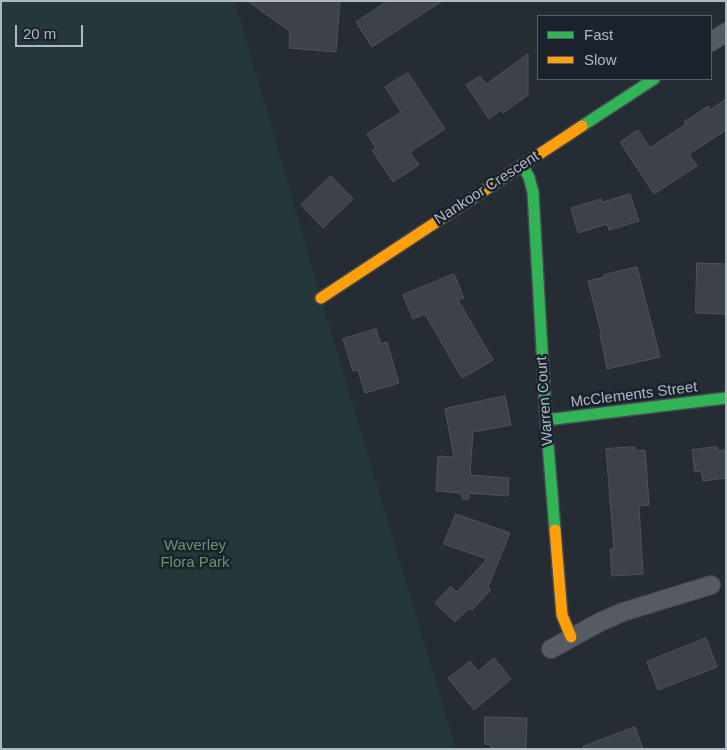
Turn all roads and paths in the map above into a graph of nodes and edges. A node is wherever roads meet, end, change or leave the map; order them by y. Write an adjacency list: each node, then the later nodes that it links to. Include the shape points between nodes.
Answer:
1 (726, 32): 2 (street)
2 (712, 41)
3 (652, 80): 4 (street, Nankoor Crescent)
4 (522, 165): 5 (street, Nankoor Crescent); 7 (street, Warren Court, via 533,192)
5 (321, 298)
6 (726, 398): 7 (street, McClements Street)
7 (546, 420): 9 (street, Warren Court, via 562,615)
8 (711, 585): 9 (street, via 623,612)
9 (571, 638): 10 (street)
10 (551, 649)

